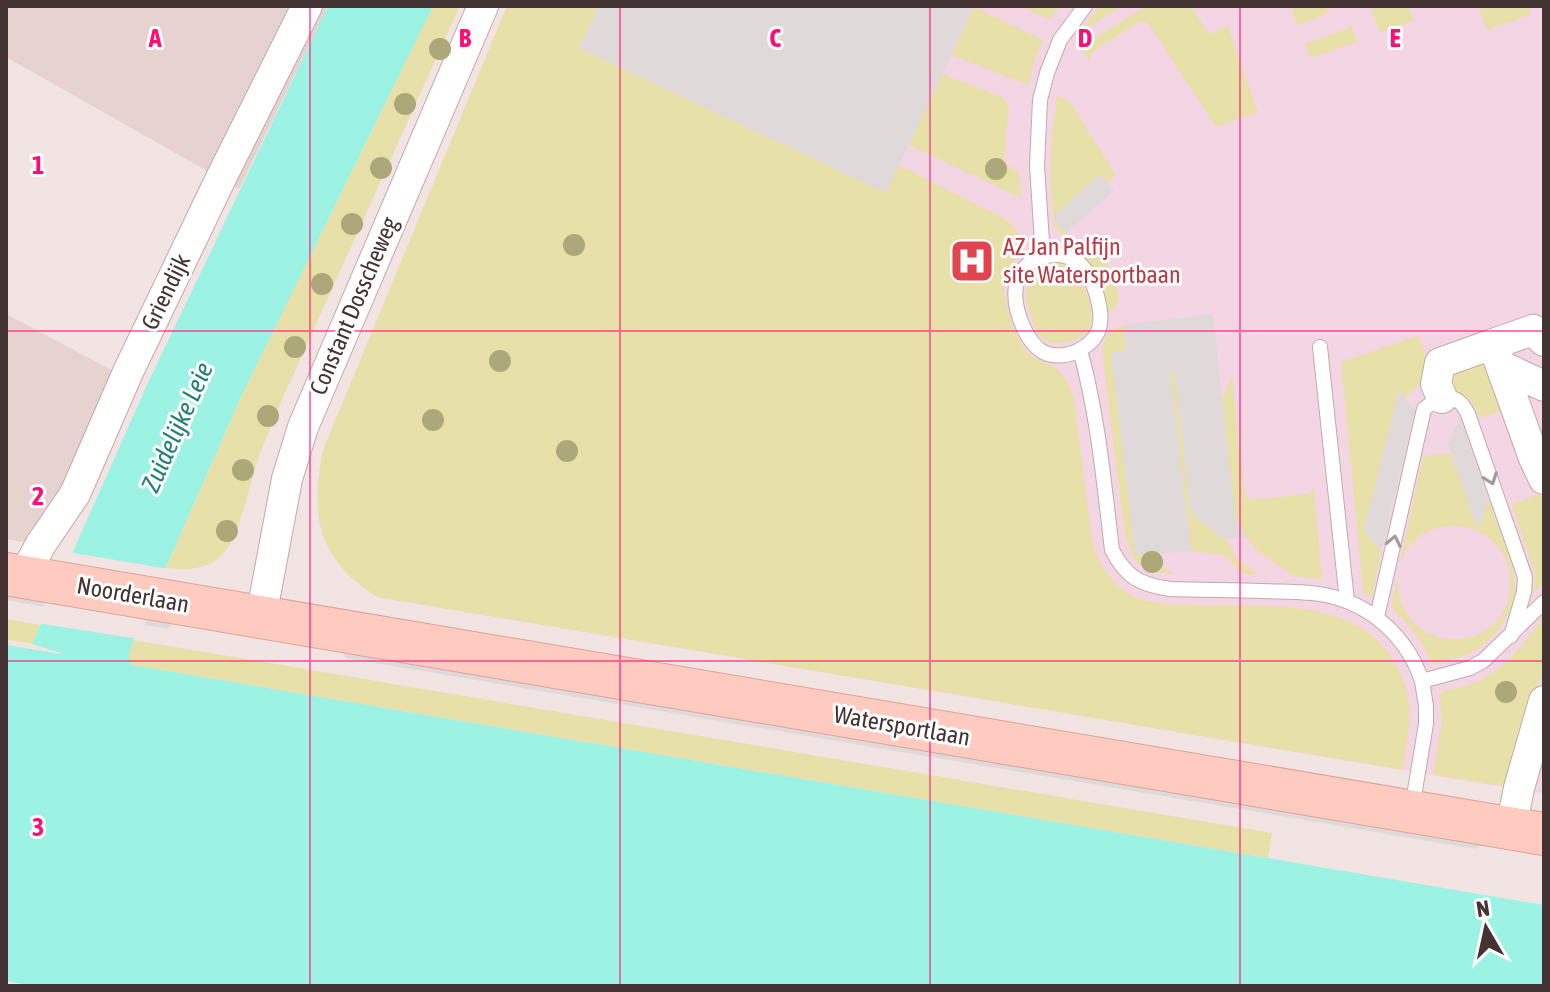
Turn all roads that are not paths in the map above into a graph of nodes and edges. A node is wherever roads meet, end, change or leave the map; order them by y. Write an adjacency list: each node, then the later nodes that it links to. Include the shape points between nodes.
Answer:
1 (307, 6): 12 (street, Griendijk, via 128,372 75,494)
2 (483, 6): 15 (street, Constant Dosscheweg, via 303,427 287,479)
3 (1085, 6): 4 (lane, via 1060,40 1040,100 1037,166)
4 (1043, 257): 7 (lane, via 1073,258 1092,283 1099,303 1099,331); 7 (lane, via 1031,263 1014,288 1021,321 1042,352 1067,355)
5 (1544, 341): 8 (street, via 1533,330)
6 (1320, 347): 13 (lane)
7 (1080, 350): 13 (lane, via 1112,550 1131,576 1170,589 1289,592)
8 (1497, 355): 9 (street); 10 (street, via 1440,363 1436,384); 11 (street)
9 (1544, 386)
10 (1442, 398): 16 (lane, one-way to 10, via 1421,418 1424,409); 17 (lane, one-way to 17, via 1463,403 1525,577)
11 (1544, 479)
12 (23, 577): 15 (street, Noorderlaan)
13 (1347, 601): 16 (lane)
14 (1544, 602): 17 (lane)
15 (261, 617): 20 (street, Watersportlaan)
16 (1377, 617): 18 (lane, via 1402,642)
17 (1511, 636): 18 (lane, via 1470,668)
18 (1422, 681): 20 (lane, via 1426,724)
19 (1544, 701): 21 (street, via 1519,788)
20 (1411, 812): 21 (street, Watersportlaan)
21 (1528, 831)

